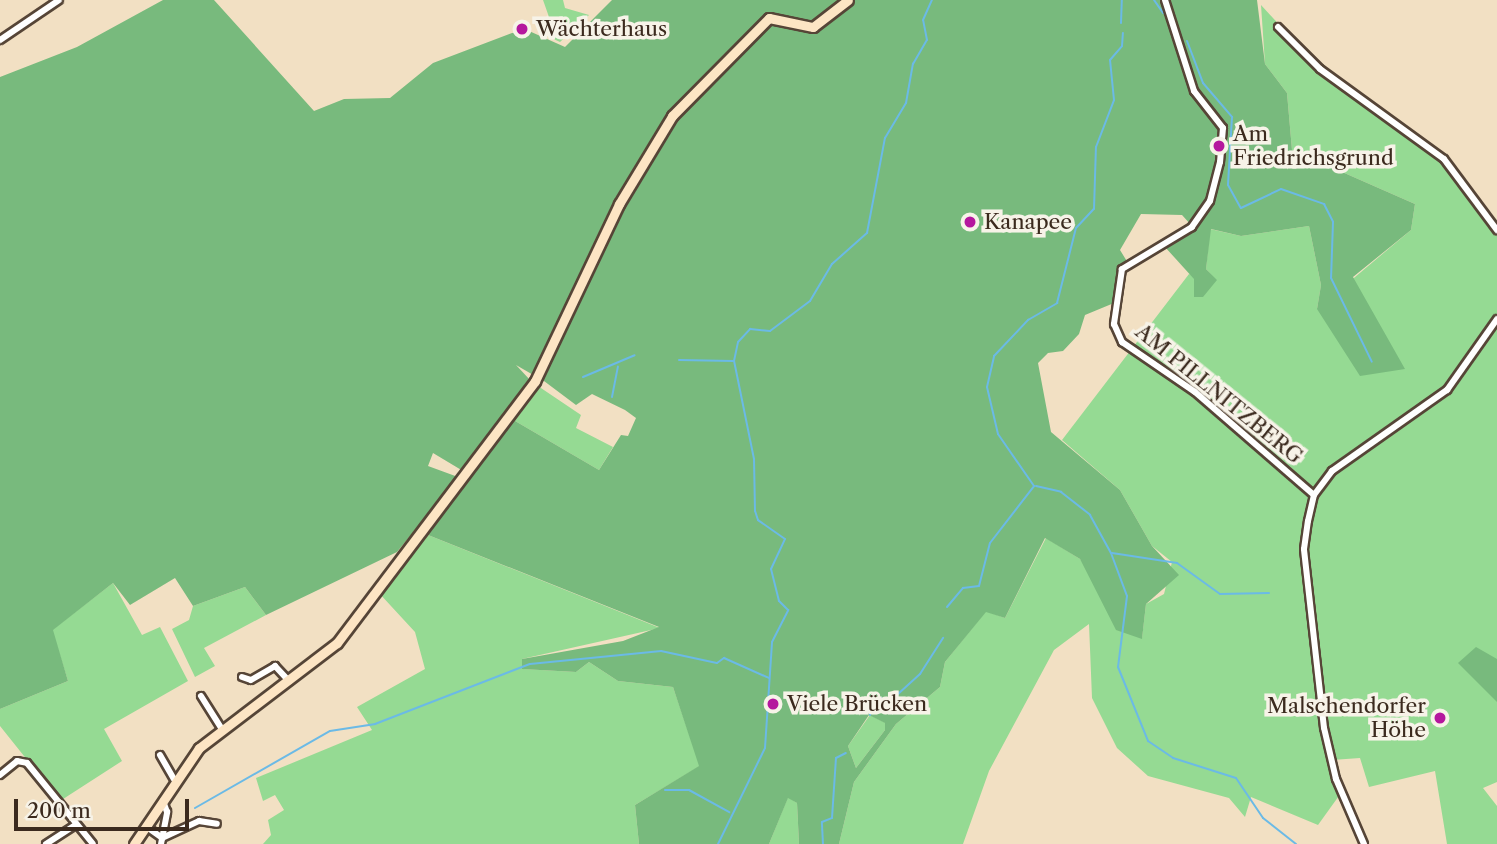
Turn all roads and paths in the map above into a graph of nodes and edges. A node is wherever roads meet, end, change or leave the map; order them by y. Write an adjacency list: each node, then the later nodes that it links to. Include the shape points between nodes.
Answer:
1 (59, 0): 5 (street)
2 (848, 0): 10 (street, via 813,27 769,18 672,116 619,204 535,381 417,530 337,643)
3 (1165, 0): 8 (street, AM PILLNITZBERG, via 1194,90 1223,128 1220,162 1210,201 1192,226 1122,270 1114,324 1122,342 1195,392)
4 (1278, 27): 6 (street, via 1320,69 1444,159)
5 (0, 40)
6 (1497, 230)
7 (1497, 319): 8 (street, via 1447,390 1354,450)
8 (1314, 495): 24 (street, via 1304,549 1324,728 1336,779)
9 (243, 677): 10 (street, via 254,679 275,666)
10 (290, 682): 12 (street)
11 (201, 696): 12 (street)
12 (223, 732): 15 (street)
13 (160, 761): 15 (street)
14 (0, 775): 18 (street, via 17,761 27,763)
15 (174, 779): 16 (street)
16 (163, 801): 19 (street); 20 (street)
17 (217, 824): 20 (street, via 199,821)
18 (75, 825): 21 (street); 22 (street)
19 (147, 827): 20 (street); 23 (street)
20 (162, 841)
21 (46, 844)
22 (93, 844)
23 (134, 844)
24 (1364, 844)

